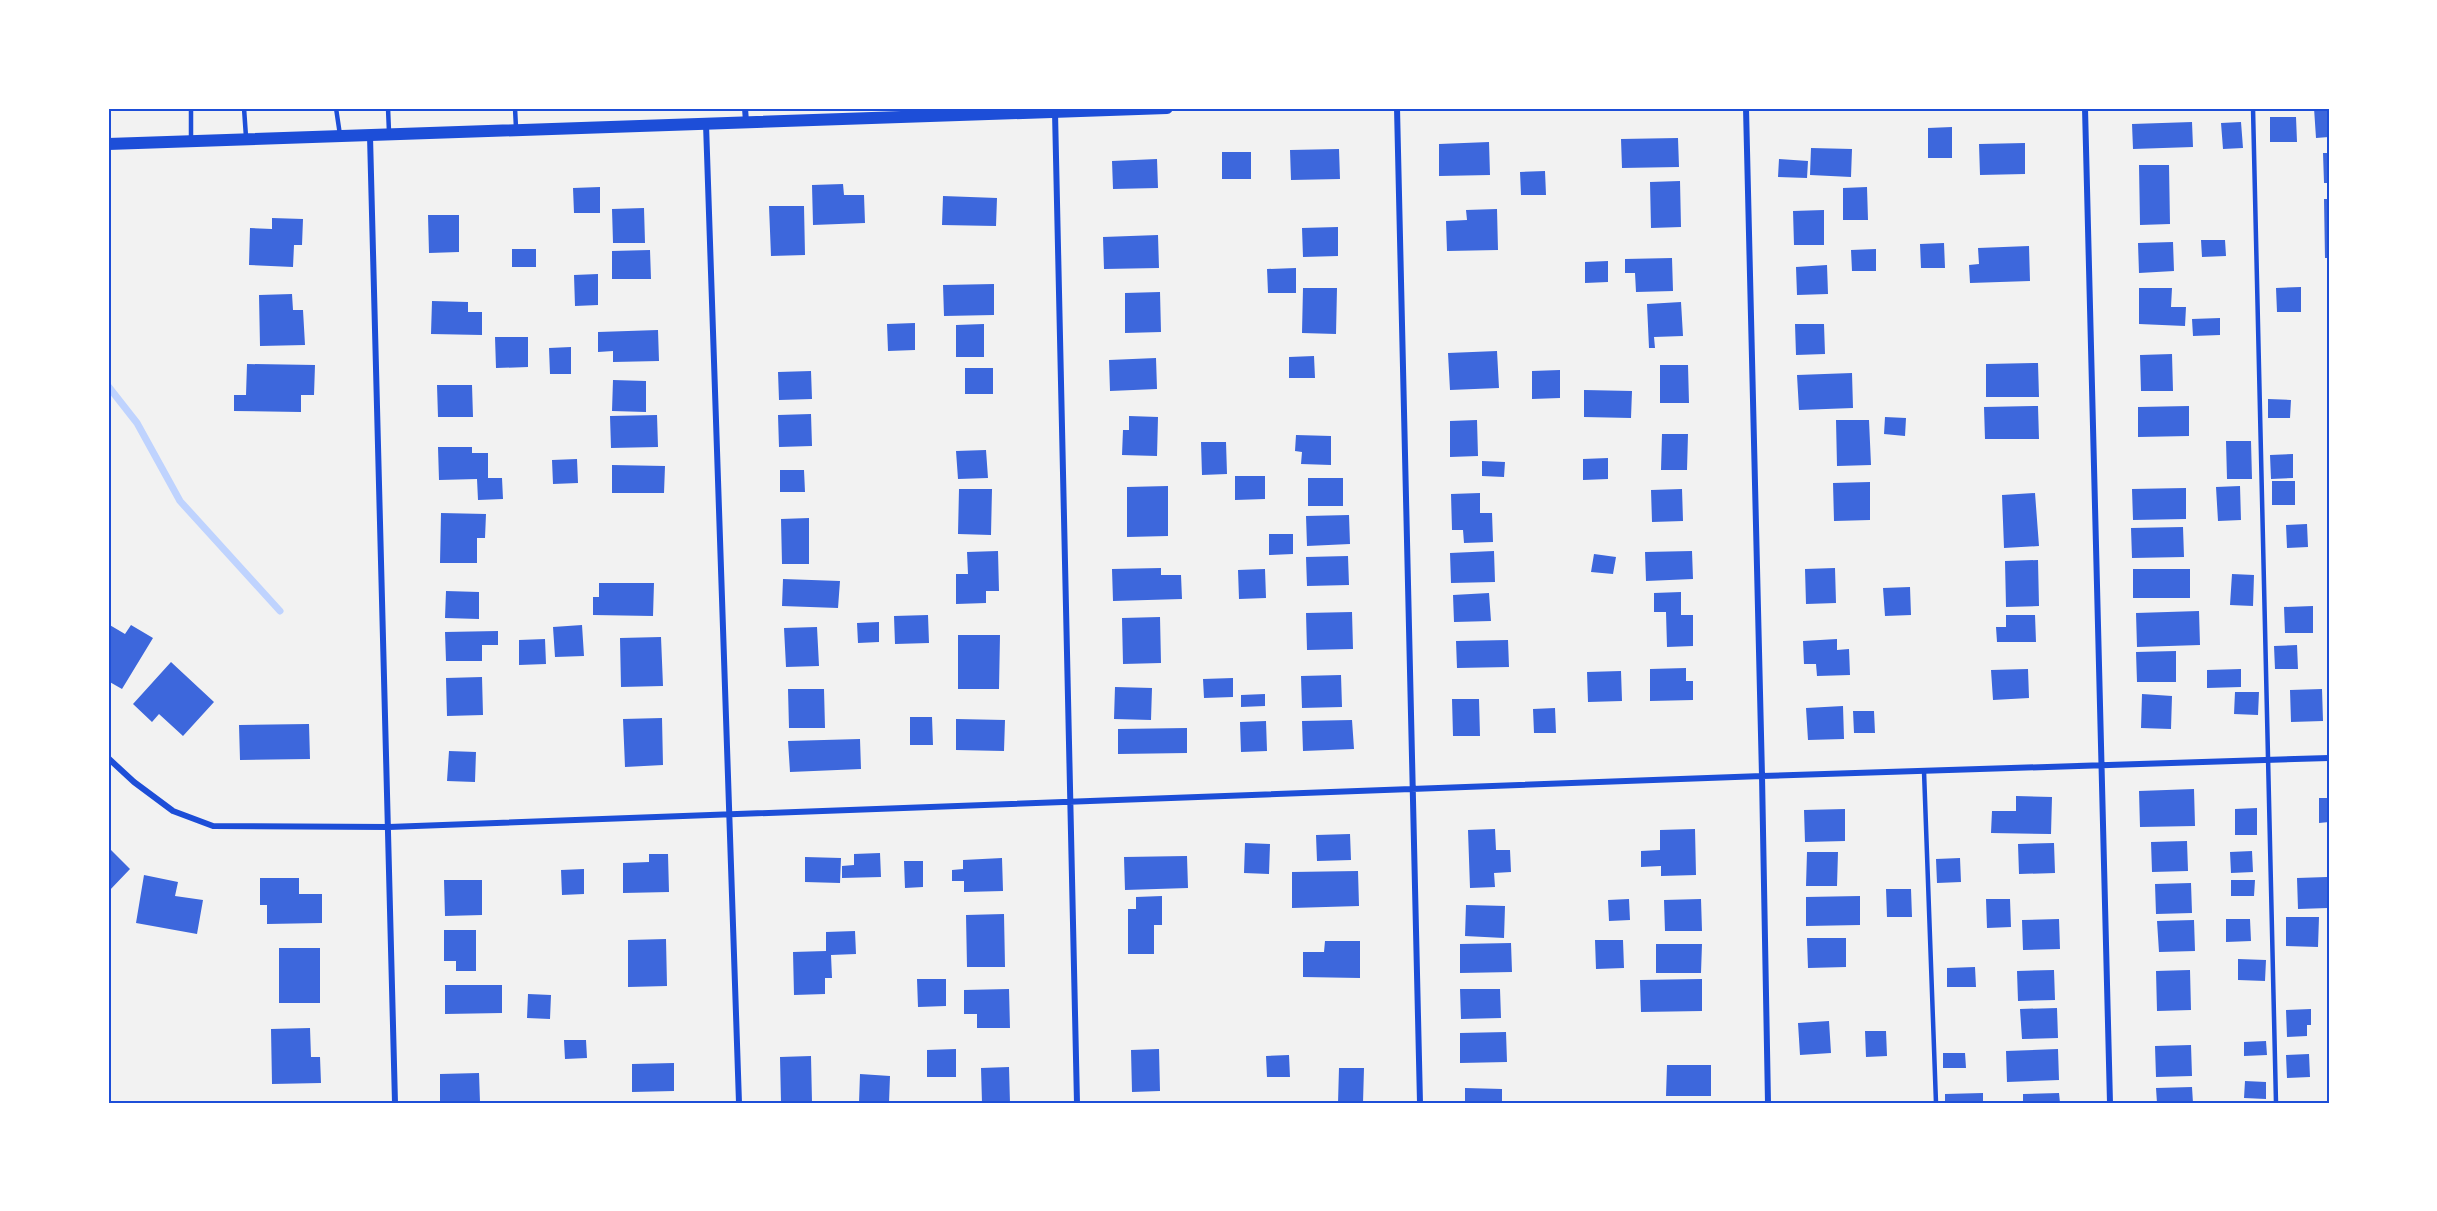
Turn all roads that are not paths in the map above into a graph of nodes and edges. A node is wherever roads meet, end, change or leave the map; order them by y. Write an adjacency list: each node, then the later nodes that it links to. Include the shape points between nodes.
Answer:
1 (191, 108): 20 (lane)
2 (244, 108): 19 (lane)
3 (336, 108): 17 (lane)
4 (388, 108): 16 (lane)
5 (515, 108): 15 (lane)
6 (745, 108): 13 (street)
7 (1167, 108): 12 (main road)
8 (1397, 108): 28 (street)
9 (1746, 108): 27 (street)
10 (2085, 108): 25 (street)
11 (2253, 108): 24 (lane)
12 (1055, 110): 13 (main road); 29 (street)
13 (746, 122): 14 (main road)
14 (706, 124): 15 (main road); 30 (street)
15 (516, 130): 16 (main road)
16 (389, 135): 18 (main road)
17 (340, 136): 18 (main road); 19 (main road)
18 (370, 136): 31 (street)
19 (247, 140): 20 (main road)
20 (192, 142): 21 (main road)
21 (108, 144)
22 (108, 758): 31 (street, via 173,811 213,826)
23 (2329, 758): 24 (street)
24 (2268, 759): 25 (street); 39 (lane)
25 (2101, 765): 26 (street); 38 (street)
26 (1924, 771): 27 (street); 37 (lane)
27 (1762, 776): 28 (street); 36 (street)
28 (1411, 789): 29 (street); 35 (street)
29 (1070, 801): 30 (street); 34 (street)
30 (730, 814): 31 (street); 33 (street)
31 (389, 827): 32 (street)
32 (395, 1103)
33 (739, 1103)
34 (1077, 1103)
35 (1420, 1103)
36 (1768, 1103)
37 (1936, 1103)
38 (2110, 1103)
39 (2276, 1103)

